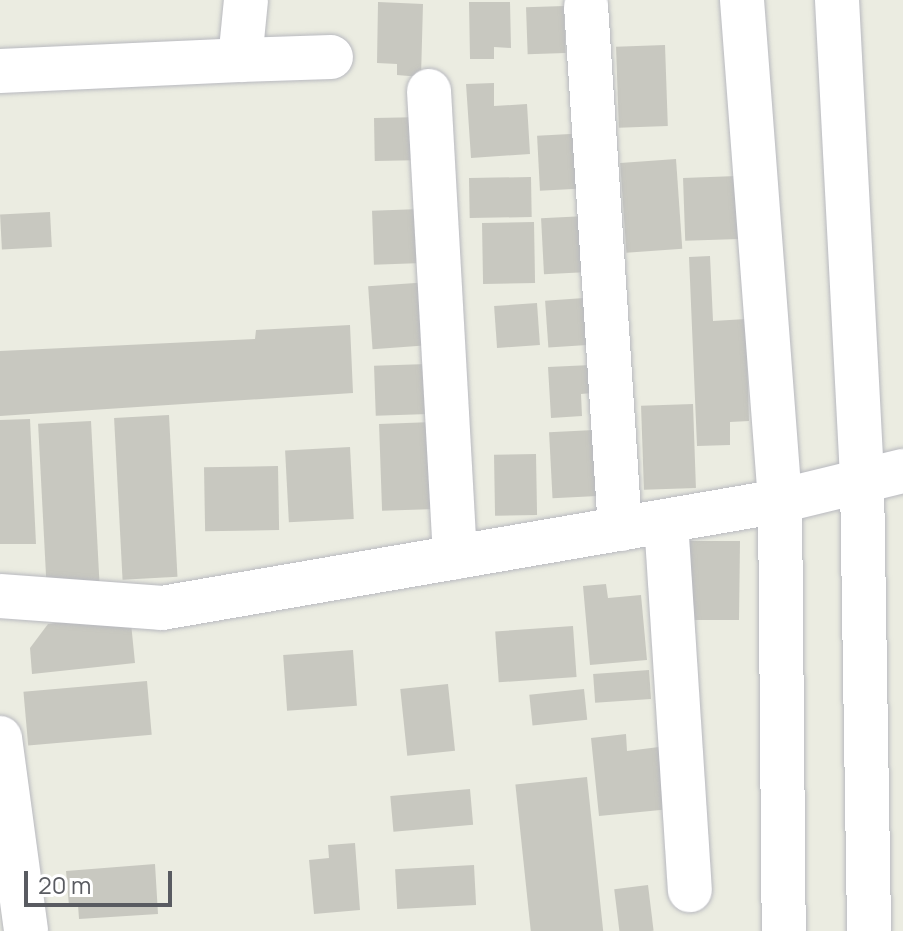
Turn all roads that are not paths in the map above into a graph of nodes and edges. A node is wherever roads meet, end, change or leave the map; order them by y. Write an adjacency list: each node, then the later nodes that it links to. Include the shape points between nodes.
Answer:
1 (246, 0): 6 (street)
2 (742, 0): 10 (street)
3 (837, 0): 9 (street)
4 (586, 6): 12 (street)
5 (331, 57): 6 (street)
6 (240, 60): 7 (street)
7 (0, 71)
8 (429, 91): 13 (street)
9 (883, 475): 10 (street); 20 (street)
10 (780, 501): 11 (street); 19 (street)
11 (666, 521): 12 (street); 17 (street)
12 (620, 529): 13 (street)
13 (455, 557): 14 (street, via 162,608)
14 (0, 596)
15 (0, 738): 16 (street)
16 (6, 831): 18 (street)
17 (690, 890)
18 (26, 931)
19 (784, 931)
20 (869, 931)

